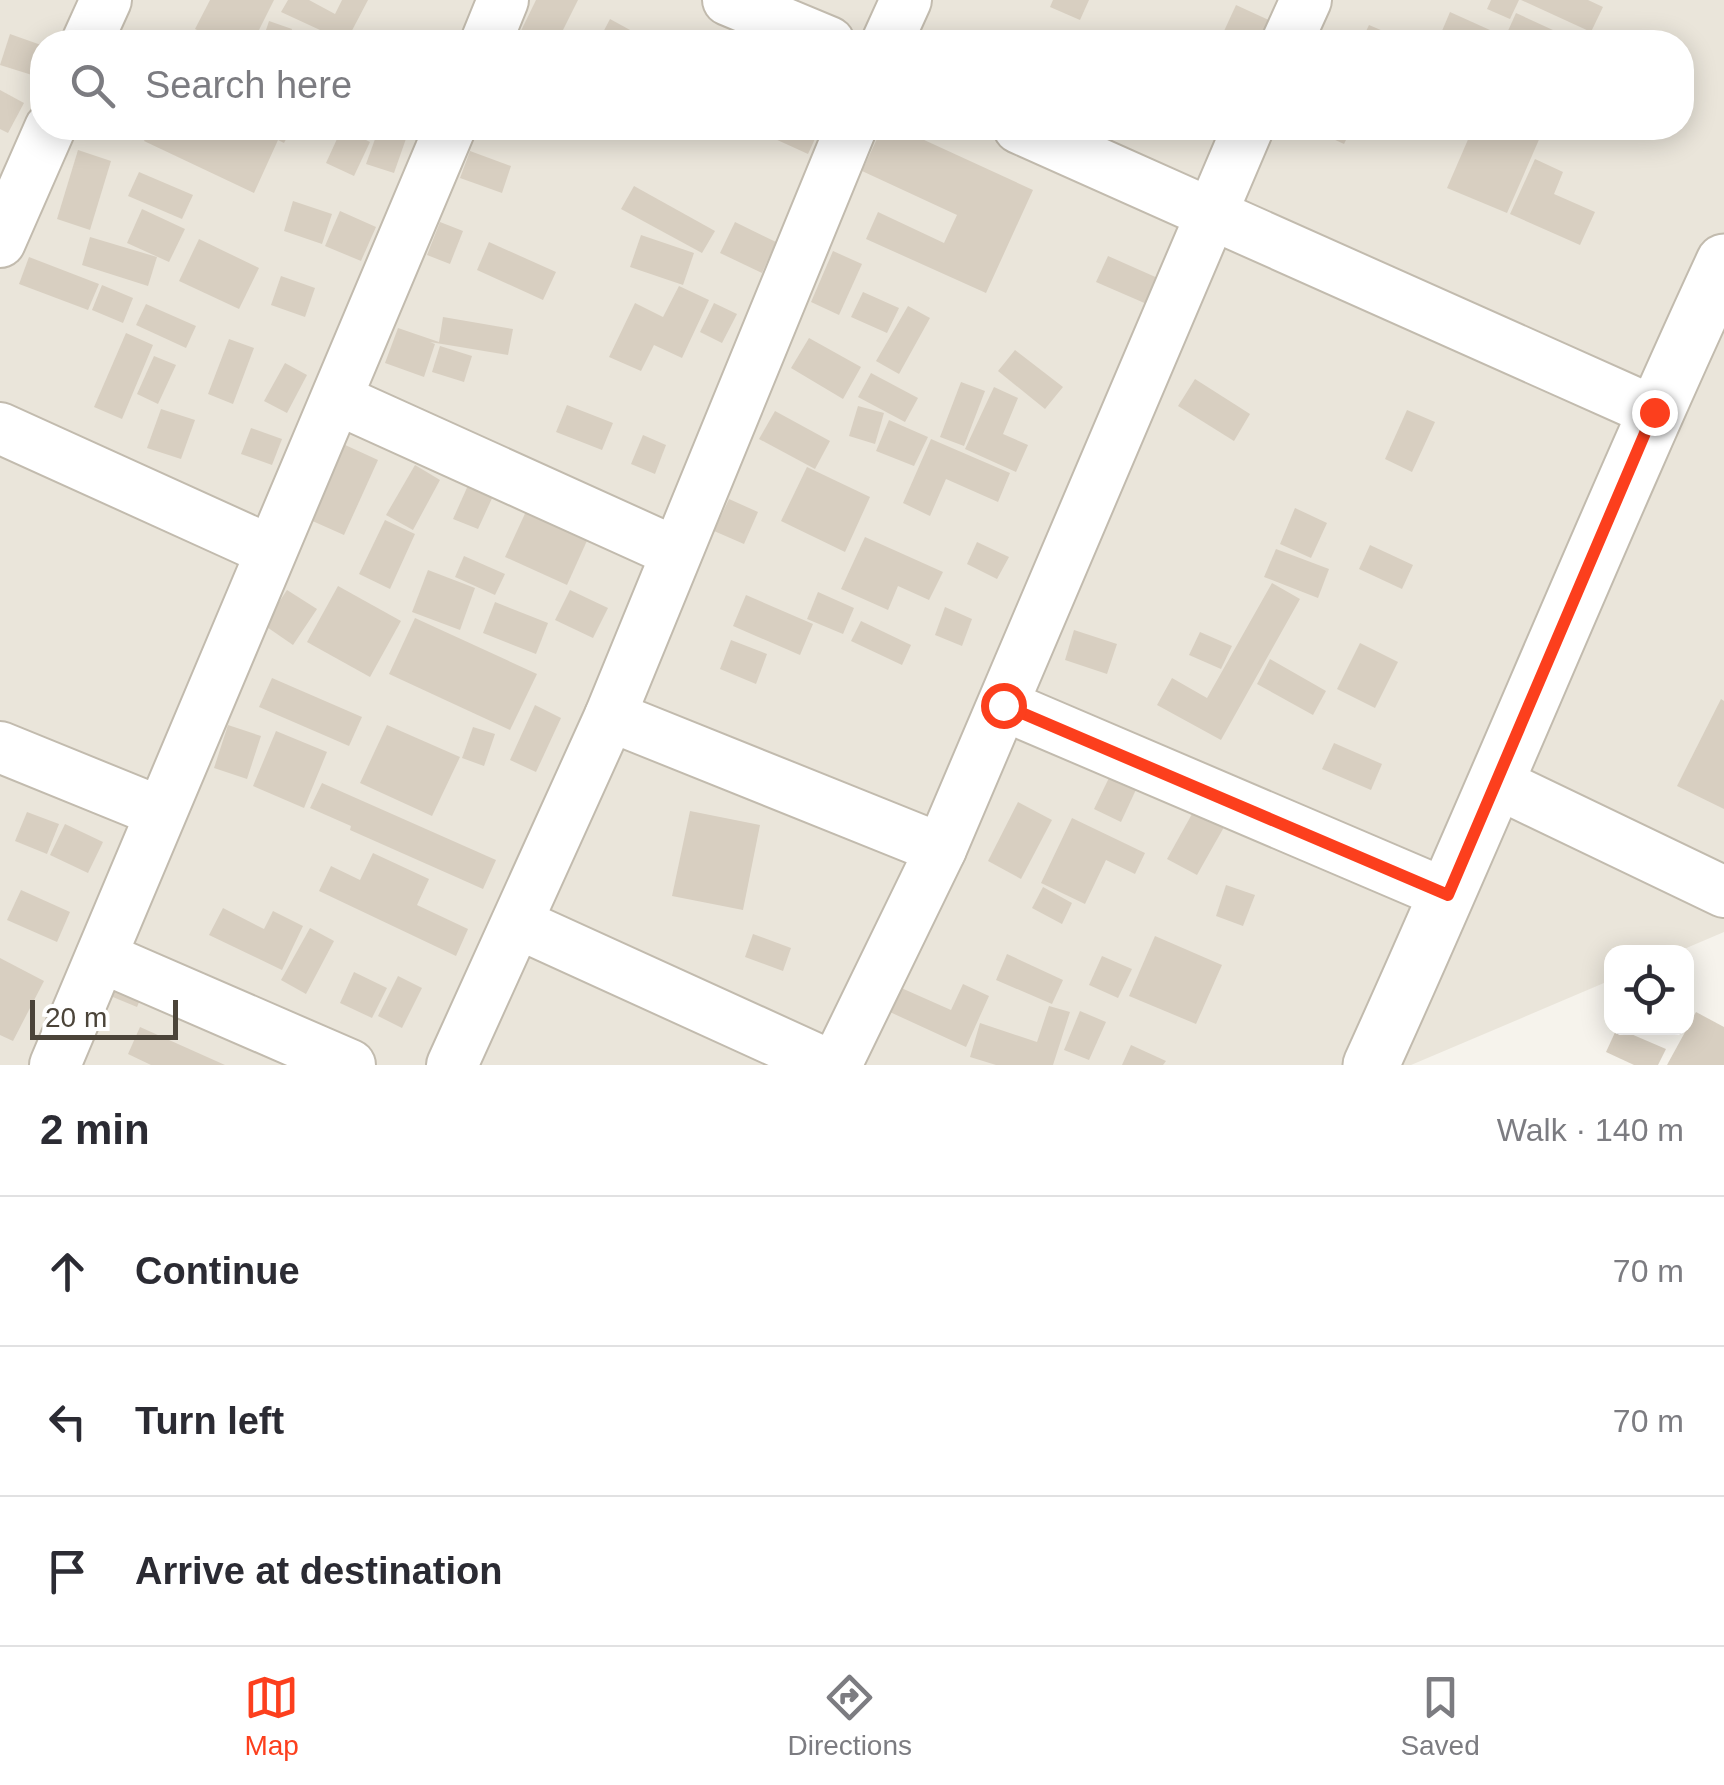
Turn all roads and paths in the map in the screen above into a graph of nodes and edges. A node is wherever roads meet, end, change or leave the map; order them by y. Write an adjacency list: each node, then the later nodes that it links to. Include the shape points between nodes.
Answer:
1 (106, 0): 6 (street)
2 (503, 0): 7 (street)
3 (728, 0): 8 (street)
4 (906, 0): 9 (street)
5 (1306, 0): 10 (street)
6 (93, 30)
7 (491, 30)
8 (800, 30)
9 (892, 30)
10 (1292, 30)
11 (45, 140): 17 (street)
12 (445, 140): 19 (street)
13 (846, 140): 23 (street)
14 (1046, 140): 16 (street)
15 (1243, 140): 16 (street)
16 (1209, 214): 20 (street); 24 (street)
17 (0, 242)
18 (1724, 262): 20 (street)
19 (338, 399): 22 (street); 23 (street)
20 (1654, 412): 27 (street)
21 (0, 428): 22 (street)
22 (271, 551): 28 (street)
23 (675, 552): 25 (street)
24 (1003, 705): 29 (street); 31 (street)
25 (610, 716): 29 (street); 32 (street)
26 (0, 748): 28 (street)
27 (1497, 783): 30 (street); 31 (street)
28 (160, 812): 33 (street)
29 (941, 849): 37 (street)
30 (1724, 892)
31 (1448, 895): 38 (street)
32 (517, 924): 36 (street); 37 (street)
33 (101, 958): 34 (street); 35 (street)
34 (55, 1065)
35 (350, 1065)
36 (452, 1065)
37 (833, 1065)
38 (1371, 1065)

